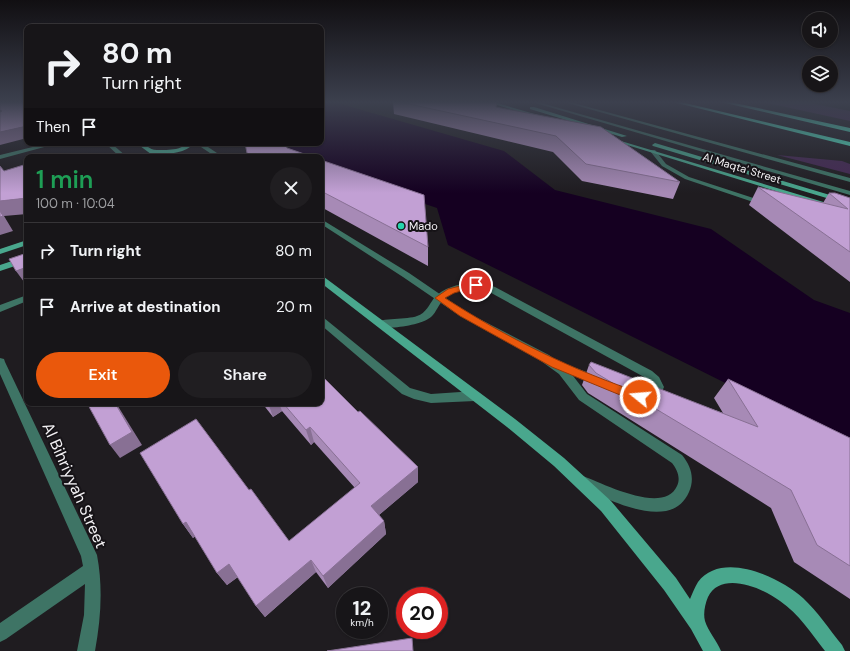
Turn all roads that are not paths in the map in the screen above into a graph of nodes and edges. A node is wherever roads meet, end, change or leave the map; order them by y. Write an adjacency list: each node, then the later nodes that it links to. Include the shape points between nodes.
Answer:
1 (597, 132): 13 (street, Al Maqta' Street)
2 (606, 132): 24 (street, Al Maqta' Street)
3 (641, 132): 21 (street)
4 (677, 132): 19 (street)
5 (780, 132): 14 (highway)
6 (803, 132): 7 (highway)
7 (850, 144)
8 (44, 146): 20 (street)
9 (111, 146): 15 (street)
10 (143, 146): 16 (street)
11 (188, 146): 17 (street)
12 (203, 146): 18 (street)
13 (653, 152): 25 (street, via 664,165 687,178); 27 (street, Al Maqta' Street)
14 (850, 152)
15 (121, 154)
16 (154, 154)
17 (160, 154)
18 (215, 154)
19 (764, 156): 21 (street); 22 (street)
20 (0, 157)
21 (754, 165): 23 (street)
22 (850, 180)
23 (850, 193)
24 (850, 203)
25 (775, 205)
26 (811, 207): 27 (street)
27 (834, 207): 28 (street, Al Maqta' Street)
28 (850, 212)
29 (324, 223): 35 (street)
30 (24, 243): 31 (street)
31 (0, 252)
32 (24, 260): 33 (street)
33 (0, 268)
34 (324, 281): 39 (street)
35 (439, 298): 39 (street, via 433,309 423,318); 41 (street, via 463,314); 44 (street, via 471,285 482,285 492,289 648,374 658,387 656,393 649,397)
36 (24, 299): 37 (street)
37 (0, 309)
38 (324, 323): 43 (street, via 406,391 416,396 426,399)
39 (380, 324): 43 (street)
40 (0, 362): 46 (street, Al Bihriyyah Street, via 84,542)
41 (555, 364): 42 (street); 45 (street, via 583,397 677,459 686,475 683,491 676,500 666,505 653,506)
42 (607, 385)
43 (475, 396): 45 (street, via 553,457)
44 (640, 397)
45 (578, 480): 47 (street, via 606,506 670,584)
46 (92, 569): 48 (street); 49 (street, Al Bihriyyah Street, via 92,624)
47 (697, 624): 50 (street); 51 (street, via 697,603 703,588 715,578 731,574 750,576 770,585 796,603)
48 (0, 633)
49 (86, 651)
50 (712, 651)
51 (836, 651)

